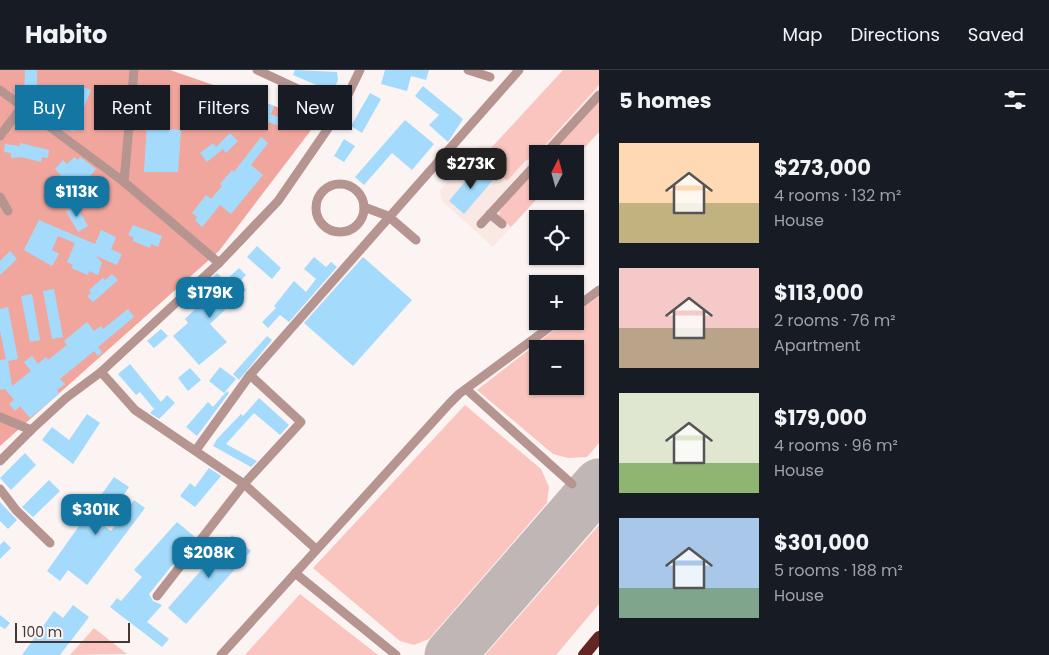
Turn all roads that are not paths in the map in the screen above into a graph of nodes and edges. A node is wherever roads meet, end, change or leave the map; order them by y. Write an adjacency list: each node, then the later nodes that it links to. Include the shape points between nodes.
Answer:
1 (134, 70): 18 (street)
2 (257, 70): 7 (street)
3 (360, 70): 8 (street)
4 (468, 70): 6 (street)
5 (519, 70): 23 (street)
6 (490, 77)
7 (289, 85)
8 (352, 86)
9 (0, 90): 11 (street)
10 (599, 95): 16 (street)
11 (15, 103)
12 (15, 116): 15 (street)
13 (52, 130): 18 (street)
14 (327, 130): 27 (street, via 278,200)
15 (0, 136)
16 (553, 145)
17 (529, 172): 22 (street)
18 (124, 182): 27 (street)
19 (0, 197): 21 (street)
20 (364, 207): 20 (street, via 354,188 338,185 320,196 316,213 319,221 330,230 345,232 359,224); 23 (street)
21 (8, 211)
22 (490, 214): 24 (street); 25 (street)
23 (388, 216): 26 (street); 32 (street)
24 (481, 224)
25 (502, 224)
26 (416, 240)
27 (220, 263): 31 (street)
28 (599, 290): 29 (street)
29 (584, 301)
30 (546, 330): 33 (street)
31 (101, 372): 35 (street); 36 (street, via 134,410)
32 (250, 375): 36 (street); 38 (street, via 301,422)
33 (466, 389): 39 (street); 42 (street)
34 (0, 417): 35 (street)
35 (30, 430): 37 (street)
36 (196, 450): 38 (street)
37 (0, 461)
38 (244, 484): 42 (street); 44 (street)
39 (572, 484)
40 (0, 489): 41 (street, via 16,510)
41 (50, 543)
42 (316, 548): 43 (street)
43 (294, 573): 47 (street); 48 (street)
44 (157, 596)
45 (599, 637): 49 (highway)
46 (599, 646): 50 (highway)
47 (221, 655)
48 (396, 655)
49 (584, 655)
50 (591, 655)

